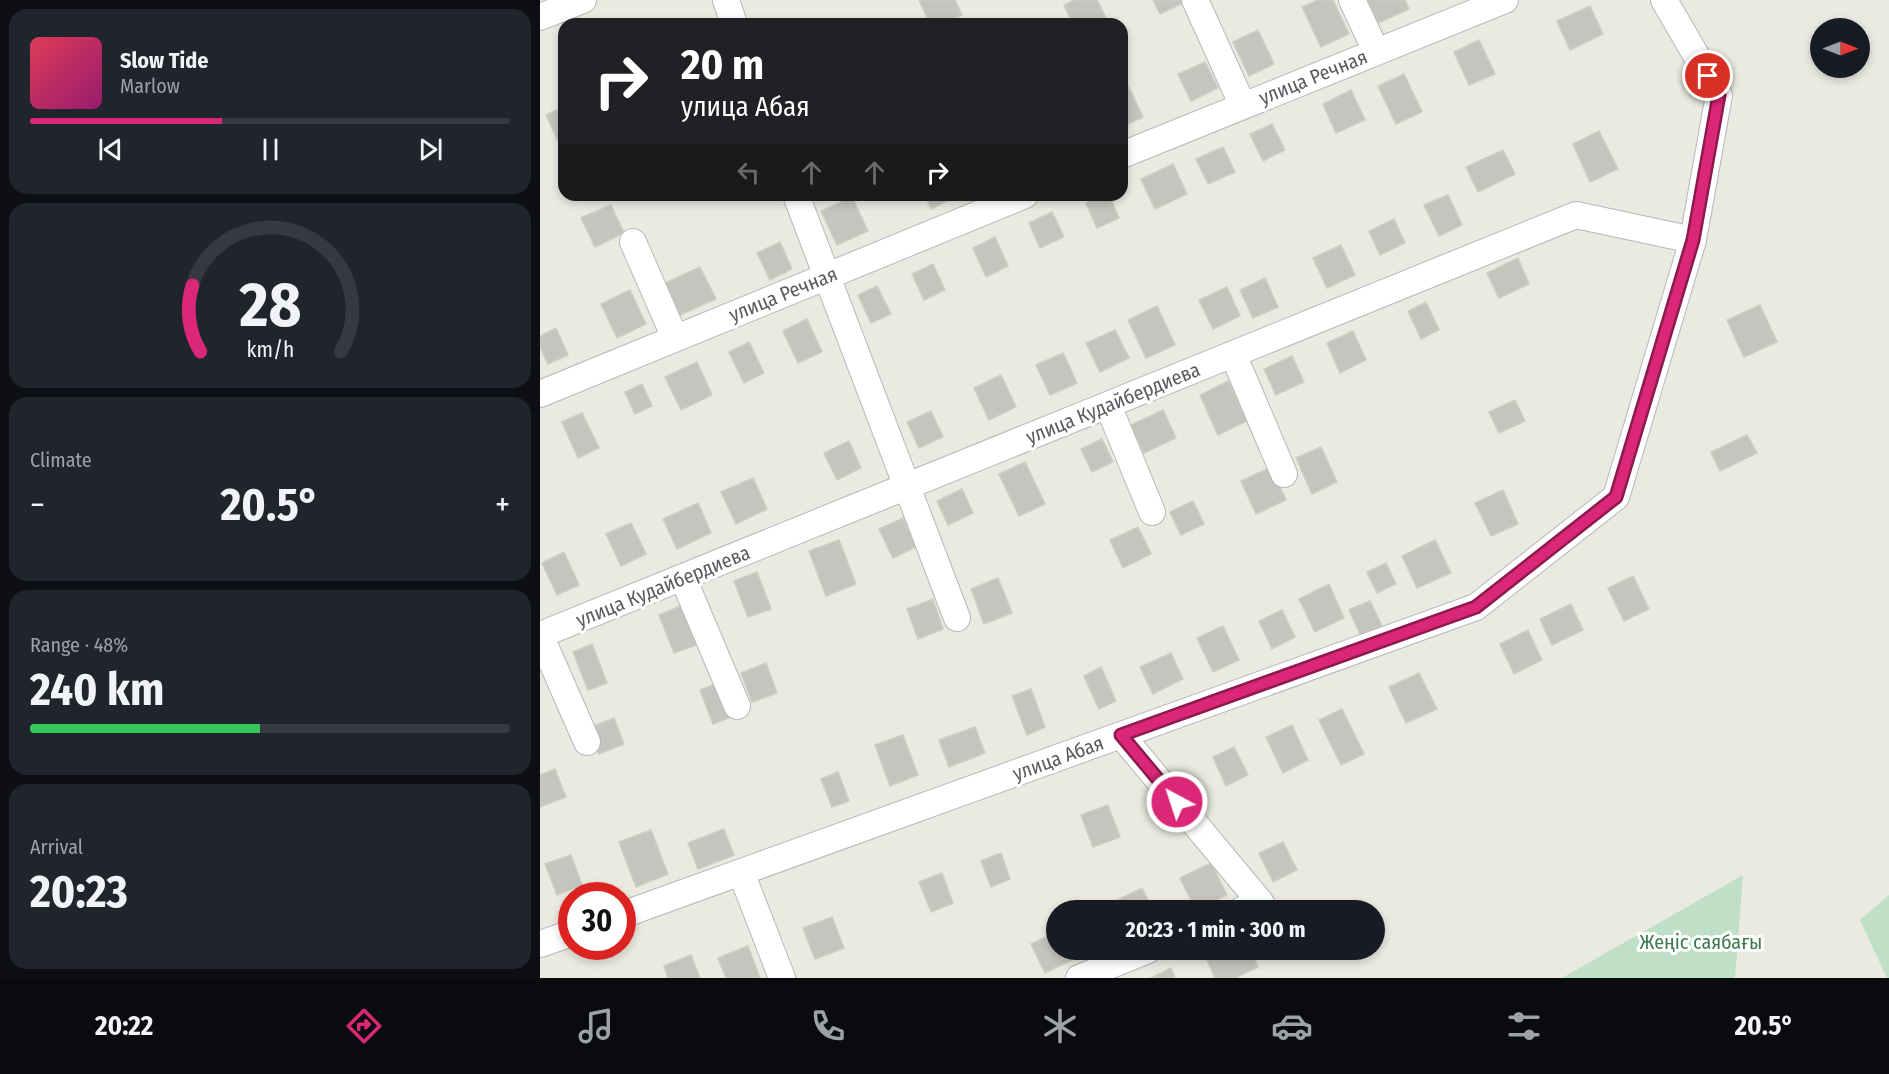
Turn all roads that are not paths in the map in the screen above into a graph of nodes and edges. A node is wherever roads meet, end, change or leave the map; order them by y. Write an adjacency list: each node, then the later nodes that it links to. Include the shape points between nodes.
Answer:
1 (584, 0): 7 (street)
2 (726, 0): 8 (street)
3 (1195, 0): 10 (street)
4 (1352, 0): 9 (street)
5 (1505, 0): 9 (street, улица Речная)
6 (1665, 0): 14 (street, улица Абая, via 1719,95)
7 (540, 17)
8 (732, 18)
9 (1376, 51): 10 (street, улица Речная)
10 (1243, 106): 11 (street, улица Речная)
11 (1128, 153)
12 (798, 201): 16 (street)
13 (1010, 201): 16 (street, улица Речная)
14 (1693, 240): 18 (street, улица Кудайбердиева, via 1576,215); 28 (street, улица Абая, via 1616,497 1476,607)
15 (633, 242): 17 (street)
16 (826, 277): 17 (street, улица Речная); 22 (street)
17 (675, 338): 19 (street, улица Речная)
18 (1233, 354): 20 (street, улица Кудайбердиева); 21 (street)
19 (540, 394)
20 (1108, 405): 22 (street, улица Кудайбердиева); 23 (street)
21 (1284, 474)
22 (907, 487): 24 (street, улица Кудайбердиева); 25 (street)
23 (1152, 512)
24 (683, 578): 26 (street, улица Кудайбердиева); 27 (street)
25 (957, 618)
26 (540, 635): 29 (street)
27 (738, 706)
28 (1121, 735): 30 (street, улица Абая); 31 (street)
29 (588, 742)
30 (741, 872): 32 (street, улица Абая); 36 (street)
31 (1258, 900)
32 (636, 910)
33 (558, 938): 34 (street)
34 (540, 944)
35 (1123, 960): 37 (street)
36 (782, 978)
37 (1079, 978)

